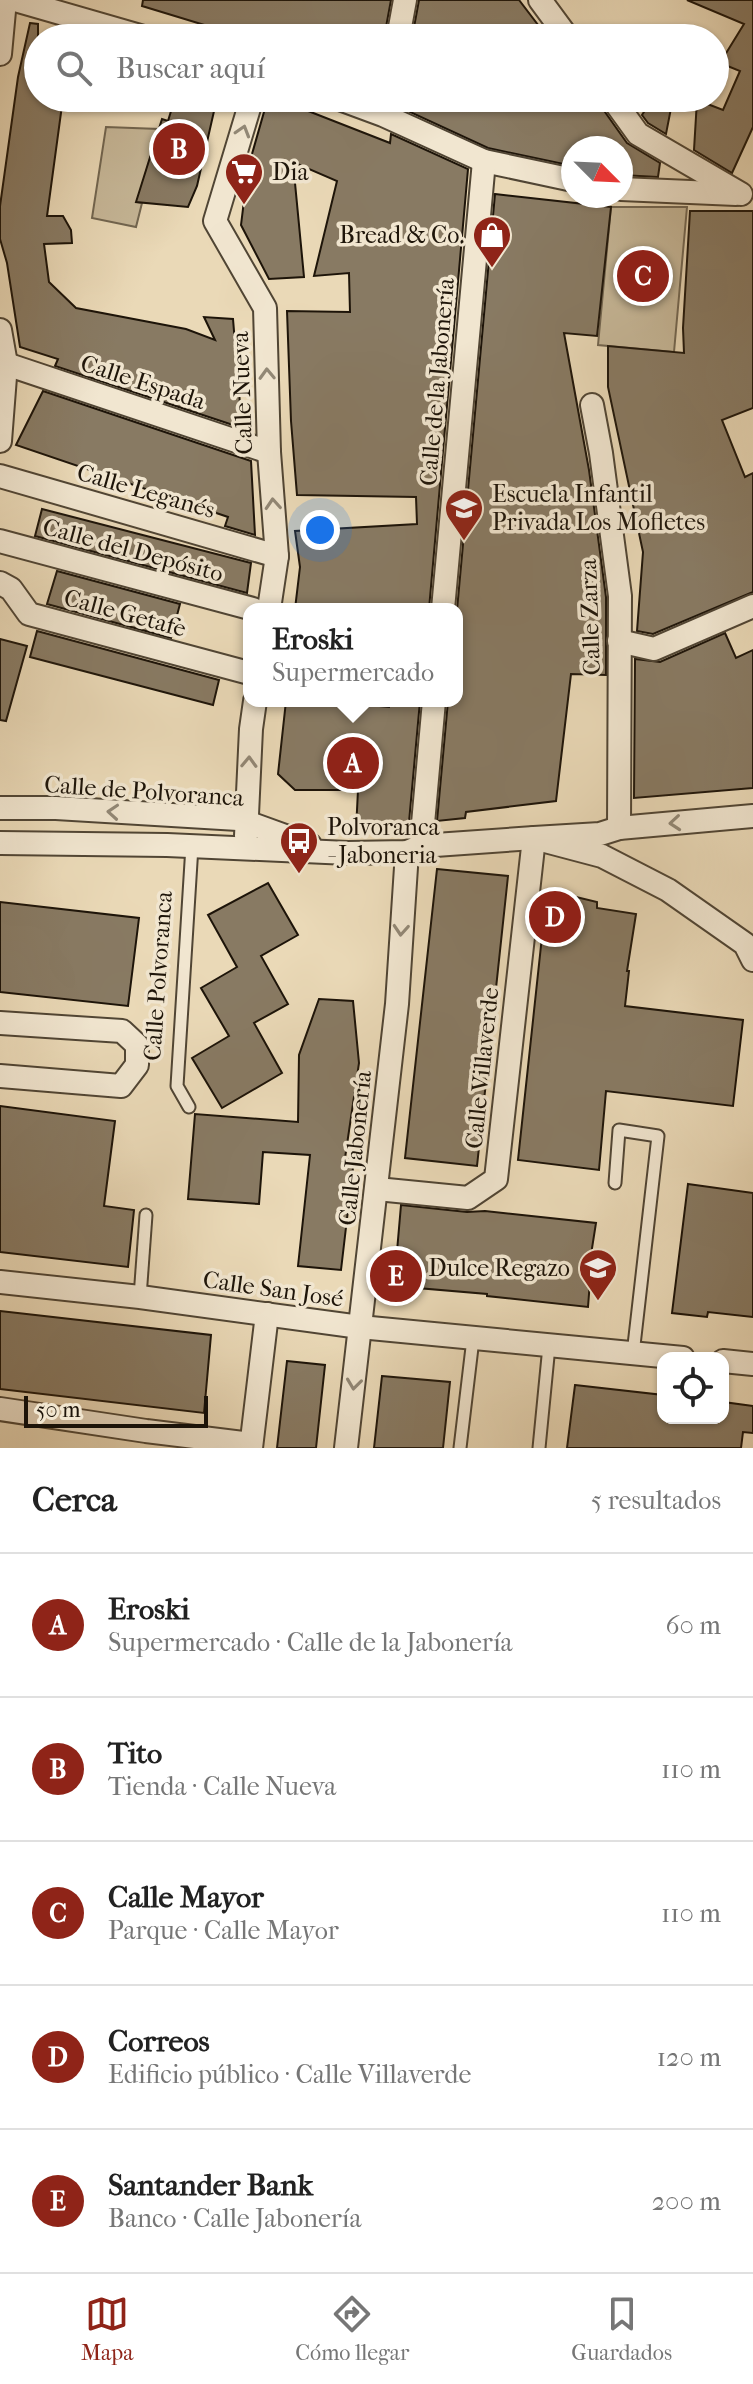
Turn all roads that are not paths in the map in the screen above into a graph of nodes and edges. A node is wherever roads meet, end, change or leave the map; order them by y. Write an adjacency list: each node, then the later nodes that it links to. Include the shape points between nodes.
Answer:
1 (5, 0): 8 (street)
2 (15, 0): 5 (street)
3 (405, 0): 6 (street)
4 (540, 0): 7 (street)
5 (98, 24)
6 (401, 24)
7 (558, 24)
8 (0, 54)
9 (248, 112): 20 (street, Calle Nueva, one-way to 9, via 265,308 215,221)
10 (396, 112): 12 (street)
11 (622, 112): 15 (street, via 638,134)
12 (484, 161): 13 (street); 26 (street, Calle de la Jabonería)
13 (561, 177)
14 (633, 189): 15 (street)
15 (747, 194)
16 (0, 330): 17 (street)
17 (3, 363): 19 (street); 20 (street, Calle Espada)
18 (592, 405): 29 (street, Calle Zarza, via 620,596)
19 (0, 441)
20 (269, 452): 23 (street, Calle Nueva, one-way to 20)
21 (0, 476): 23 (street, Calle Leganés)
22 (0, 541): 27 (street, Calle del Depósito)
23 (277, 556): 25 (street, Calle Nueva)
24 (0, 583): 30 (street, Calle Getafe, via 29,614)
25 (270, 603)
26 (444, 603)
27 (243, 606)
28 (753, 606): 29 (street, via 654,649)
29 (619, 641): 36 (street, Calle Zarza)
30 (243, 671)
31 (254, 707): 35 (street, one-way to 31)
32 (433, 707): 40 (street)
33 (0, 808): 35 (street, Calle de Polvoranca, one-way to 33)
34 (753, 816): 36 (street, one-way to 36)
35 (247, 823): 41 (street); 42 (street, Calle de Polvoranca)
36 (619, 828): 37 (street)
37 (534, 838): 40 (street, Calle de Polvoranca); 43 (street, Calle de Polvoranca, via 602,856 668,890 745,944); 48 (street, Calle Villaverde, via 496,1179 468,1198)
38 (0, 843): 39 (street, Calle de Polvoranca)
39 (192, 846): 41 (street, Calle de Polvoranca); 46 (lane, Calle Polvoranca, via 177,1086)
40 (414, 849): 42 (street, Calle de Polvoranca); 48 (street, Calle Jabonería, one-way to 48)
41 (245, 850): 42 (street, Calle de Polvoranca)
42 (328, 852)
43 (753, 960)
44 (0, 1023): 45 (street, via 122,1031 137,1045 137,1065 121,1086)
45 (0, 1076)
46 (189, 1107)
47 (615, 1183): 56 (lane, via 619,1130 658,1136)
48 (377, 1189): 53 (street, Calle Jabonería)
49 (146, 1215): 51 (lane)
50 (0, 1282): 51 (street, Calle San José)
51 (140, 1297): 52 (street, Calle San José)
52 (267, 1314): 53 (street, Calle San José); 61 (street)
53 (360, 1327): 54 (street, Calle San José); 62 (street, Calle Jabonería, one-way to 62)
54 (473, 1339): 55 (street, Calle San José); 63 (lane)
55 (549, 1346): 56 (street, Calle San José); 64 (lane)
56 (633, 1354): 57 (street, Calle San José)
57 (657, 1356)
58 (729, 1362): 59 (street)
59 (753, 1364)
60 (0, 1409): 61 (street)
61 (251, 1446)
62 (346, 1448)
63 (460, 1448)
64 (539, 1448)

